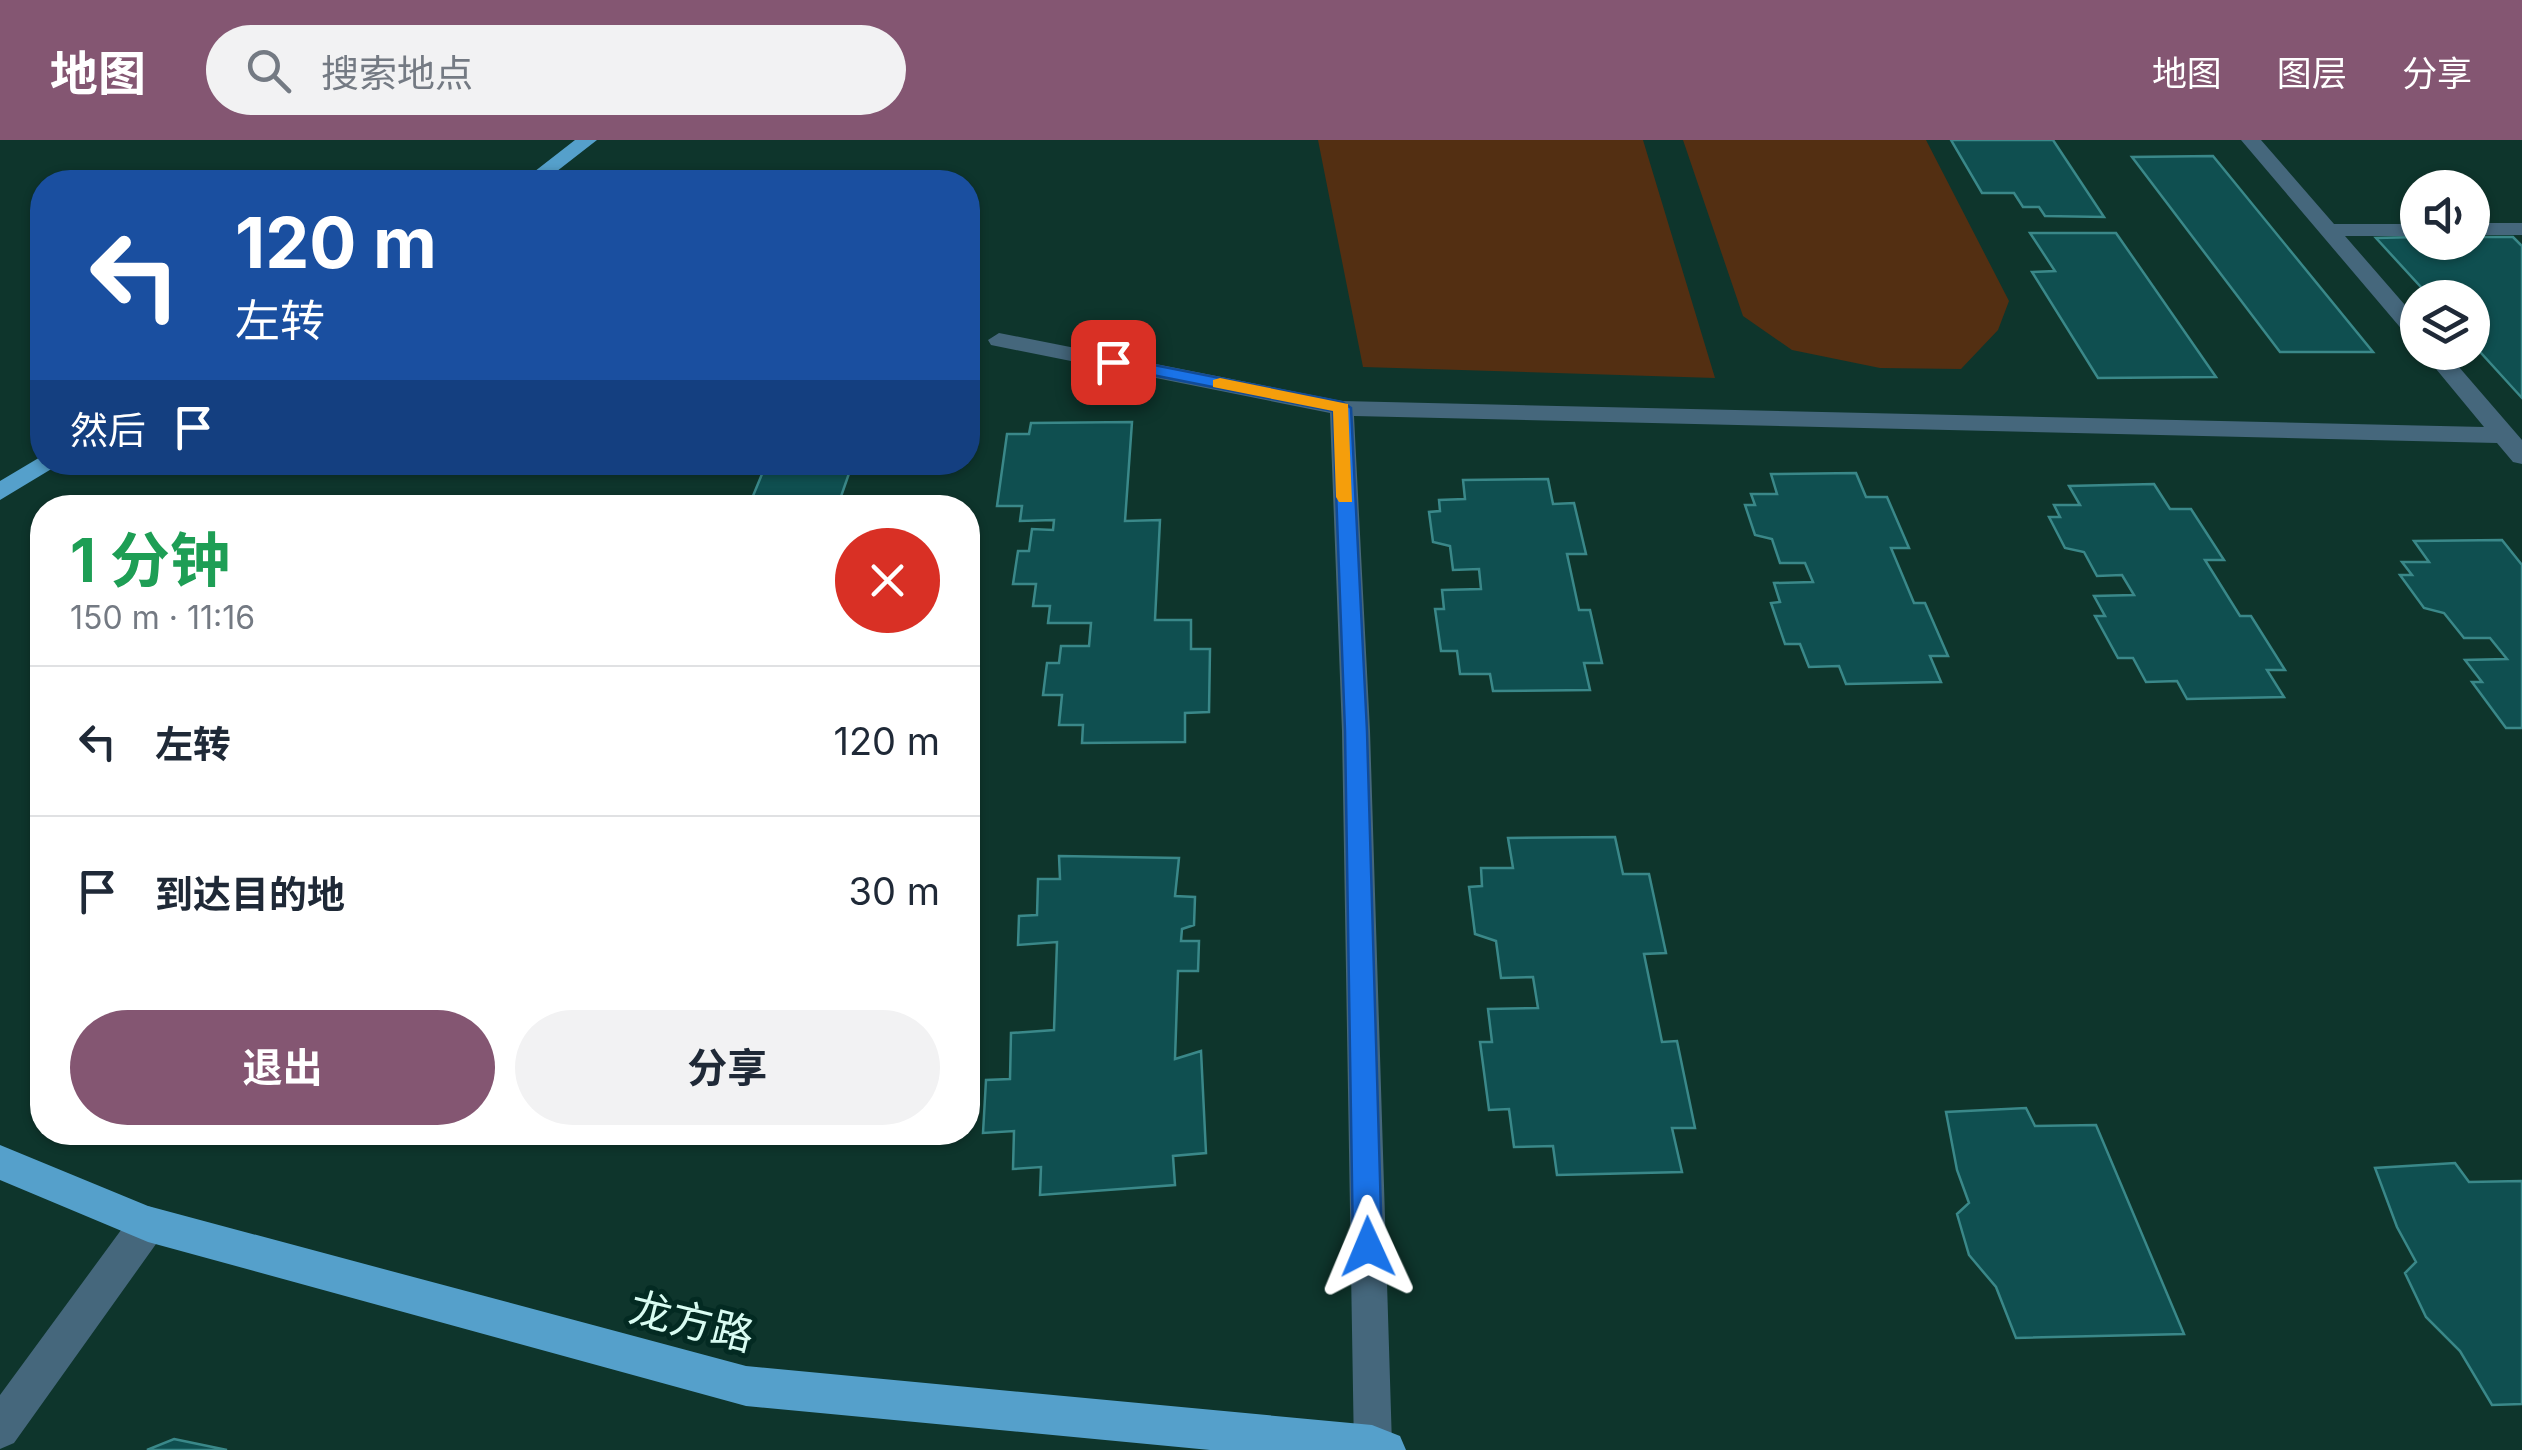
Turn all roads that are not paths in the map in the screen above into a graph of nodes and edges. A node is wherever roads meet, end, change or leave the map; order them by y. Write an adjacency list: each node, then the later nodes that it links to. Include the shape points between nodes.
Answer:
1 (587, 140): 3 (main road)
2 (2251, 140): 6 (street)
3 (547, 170)
4 (2490, 229): 5 (street)
5 (2522, 229)
6 (2329, 230): 7 (street); 8 (street)
7 (2400, 230)
8 (2400, 313)
9 (999, 340): 11 (street)
10 (2448, 370): 12 (street)
11 (1342, 408): 12 (street); 19 (street)
12 (2504, 436): 13 (street)
13 (2522, 456)
14 (30, 474): 15 (main road)
15 (0, 492)
16 (0, 1162): 17 (main road, 龙方路)
17 (148, 1224): 18 (street); 19 (main road, 龙方路, via 746,1386)
18 (0, 1429)
19 (1379, 1448)

